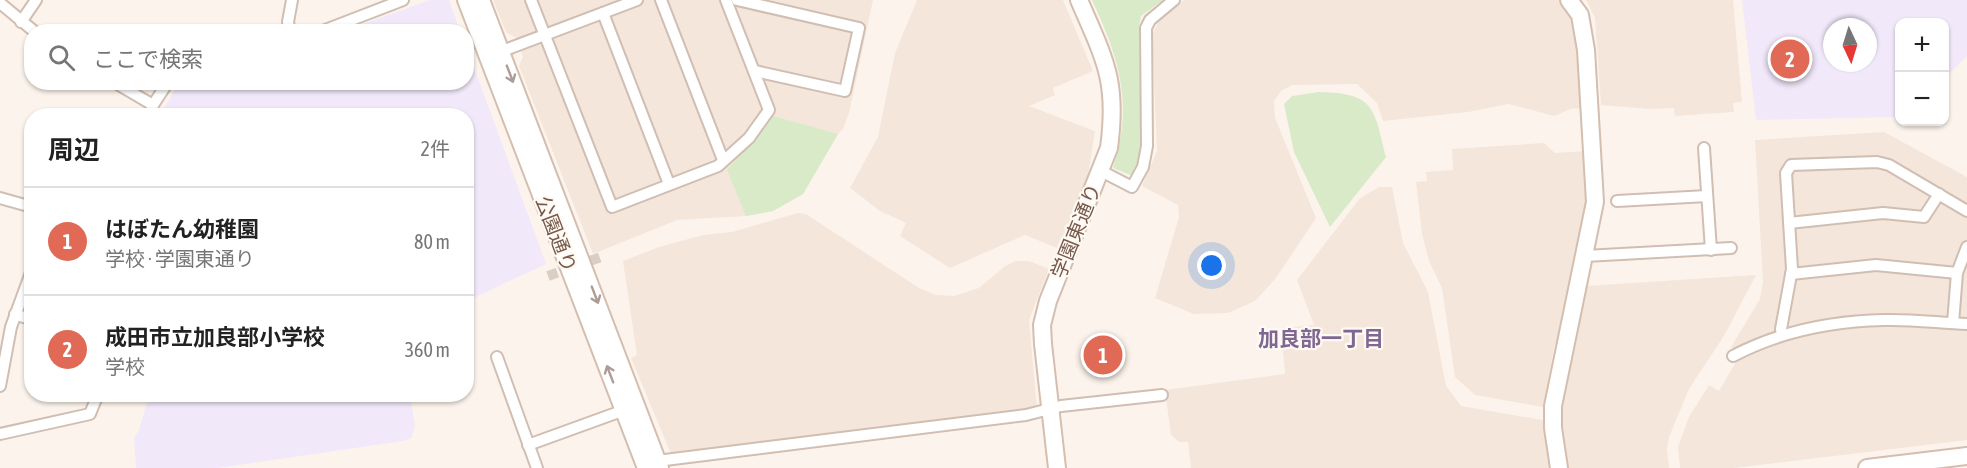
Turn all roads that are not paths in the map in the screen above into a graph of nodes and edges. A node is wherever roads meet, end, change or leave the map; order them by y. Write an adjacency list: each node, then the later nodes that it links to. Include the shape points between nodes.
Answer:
1 (36, 0): 17 (street)
2 (292, 0): 19 (street)
3 (403, 0): 20 (street)
4 (466, 0): 22 (street, 公園通り)
5 (481, 0): 22 (street, 公園通り)
6 (531, 0): 21 (street)
7 (637, 0): 16 (street)
8 (661, 0): 29 (street)
9 (726, 0): 23 (street)
10 (737, 0): 15 (street)
11 (1079, 0): 30 (street, 学園東通り, via 1109,71 1112,89 1113,121)
12 (1174, 0): 30 (street, via 1146,28 1147,146 1143,167 1132,187)
13 (1569, 0): 42 (street, via 1580,15 1588,76 1595,202)
14 (0, 3): 17 (street)
15 (779, 5): 23 (street, via 859,28 845,91)
16 (603, 13): 21 (street); 31 (street)
17 (21, 22): 18 (street)
18 (24, 24)
19 (288, 24)
20 (341, 24)
21 (545, 35): 22 (street); 31 (street, via 612,207)
22 (494, 54): 57 (street, 公園通り)
23 (754, 71): 29 (street, via 770,110 748,138)
24 (125, 90): 26 (street)
25 (163, 90): 27 (street)
26 (148, 108)
27 (152, 108)
28 (1704, 148): 33 (street)
29 (723, 160): 31 (street, via 718,166)
30 (1101, 171): 58 (street, 学園東通り, via 1044,317 1043,344)
31 (669, 184)
32 (1939, 194): 37 (street); 38 (street, via 1924,217 1882,213); 38 (street, via 1877,162 1791,165 1786,173)
33 (1707, 196): 35 (street); 41 (street)
34 (0, 198): 36 (street)
35 (1617, 201)
36 (24, 205)
37 (1967, 211)
38 (1789, 223): 44 (street)
39 (1967, 247): 43 (street)
40 (1731, 248): 41 (street)
41 (1711, 250): 42 (street)
42 (1585, 256): 65 (street, via 1553,406)
43 (1957, 273): 44 (street, via 1876,265); 48 (street)
44 (1791, 274): 51 (street)
45 (24, 291): 46 (street)
46 (15, 314): 47 (street); 50 (street)
47 (24, 317)
48 (1953, 323): 49 (street); 51 (street, via 1866,321)
49 (1967, 324)
50 (5, 326): 54 (street)
51 (1782, 335): 52 (street)
52 (1733, 356)
53 (497, 357): 60 (street)
54 (0, 386)
55 (1162, 395): 58 (street)
56 (95, 402): 59 (street, via 90,414)
57 (630, 408): 60 (street); 62 (street, 公園通り)
58 (1051, 410): 62 (street); 64 (street, 学園東通り)
59 (0, 434)
60 (528, 445): 63 (street)
61 (1967, 456): 66 (street)
62 (655, 466)
63 (537, 468)
64 (1057, 468)
65 (1558, 468)
66 (1867, 468)

